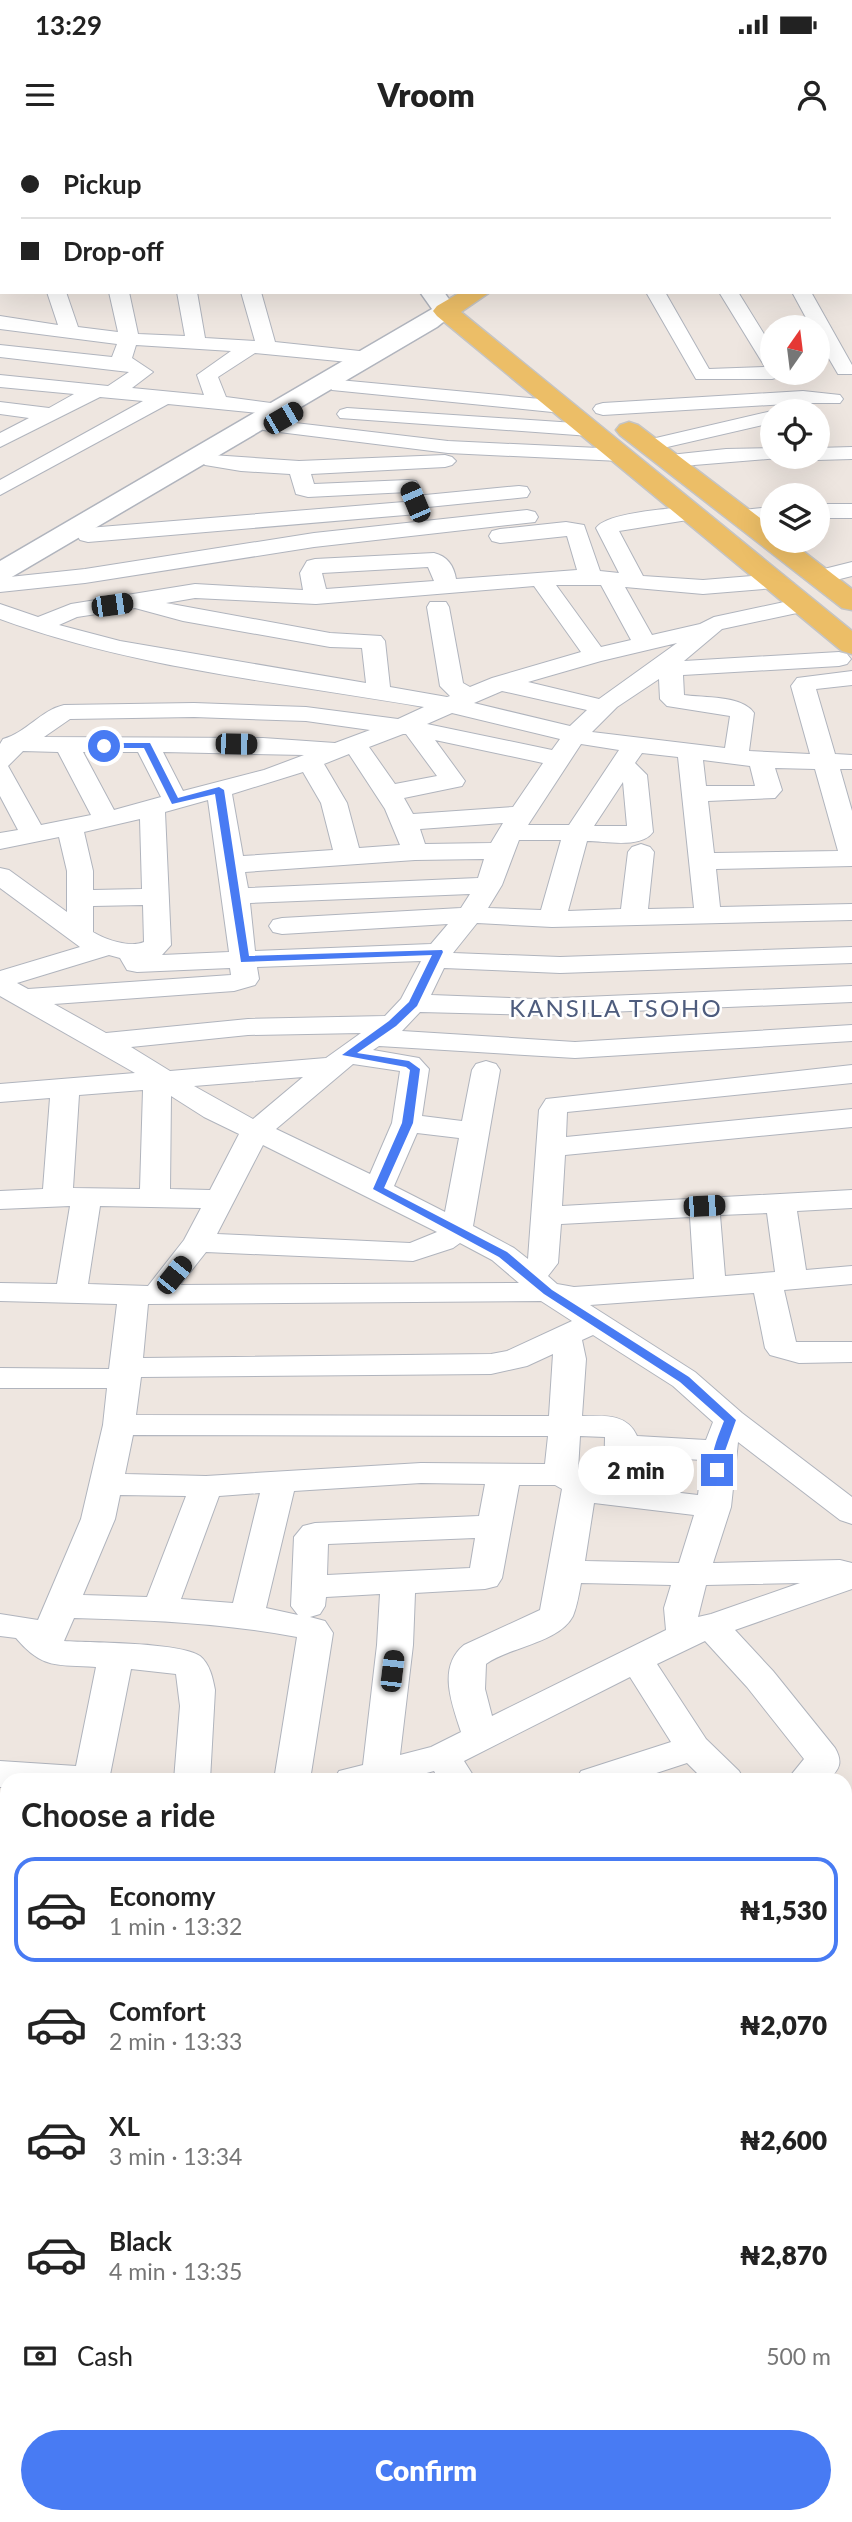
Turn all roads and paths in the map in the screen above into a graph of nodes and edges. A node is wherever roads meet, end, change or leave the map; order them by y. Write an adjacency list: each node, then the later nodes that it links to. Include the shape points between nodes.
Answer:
1 (586, 140): 2 (main road)
2 (593, 140)
3 (57, 294): 13 (street)
4 (119, 294): 14 (street)
5 (187, 294): 15 (street)
6 (251, 294): 17 (street)
7 (489, 294): 11 (main road)
8 (656, 294): 23 (street, via 703,374)
9 (729, 294): 16 (street)
10 (802, 294): 21 (street)
11 (454, 302): 19 (main road); 25 (main road); 30 (main road); 34 (main road)
12 (0, 322): 13 (street)
13 (70, 332): 14 (street)
14 (129, 339): 15 (street); 20 (street, via 120,358)
15 (196, 343): 17 (street)
16 (760, 344)
17 (260, 346): 19 (street); 29 (street, via 207,375)
18 (0, 351): 20 (street)
19 (369, 358): 33 (main road)
20 (125, 363): 26 (street, via 143,372)
21 (848, 370): 22 (street)
22 (830, 371)
23 (760, 373)
24 (0, 381): 26 (street)
25 (339, 386): 30 (street); 33 (main road)
26 (105, 391): 28 (street); 32 (street)
27 (843, 396): 34 (street)
28 (166, 397): 29 (street); 46 (street)
29 (217, 402): 33 (street)
30 (562, 407): 34 (main road)
31 (0, 408): 32 (street)
32 (51, 414): 36 (street)
33 (282, 415): 34 (street); 41 (street); 43 (main road); 60 (main road)
34 (596, 420): 37 (main road); 42 (main road)
35 (760, 421): 37 (street)
36 (3, 438)
37 (660, 453): 39 (street); 53 (main road)
38 (852, 453): 40 (street)
39 (760, 454)
40 (830, 454)
41 (510, 455): 42 (street); 44 (street); 47 (street)
42 (620, 455): 51 (main road)
43 (212, 461): 45 (street); 56 (main road)
44 (399, 464): 45 (street); 48 (street)
45 (299, 468): 48 (street, via 308,491)
46 (0, 489)
47 (519, 492): 48 (street); 54 (street)
48 (416, 506): 54 (street, via 433,543); 56 (street); 65 (street, via 314,540)
49 (852, 511): 50 (street)
50 (830, 512)
51 (692, 513): 63 (street, via 607,528); 64 (main road)
52 (760, 515): 53 (street)
53 (741, 516): 55 (main road)
54 (529, 525): 59 (street, via 576,530)
55 (760, 531)
56 (88, 535): 65 (main road)
57 (789, 553): 61 (main road)
58 (852, 569): 61 (street)
59 (594, 571): 62 (street); 63 (street); 66 (street); 73 (street)
60 (0, 572)
61 (820, 577): 68 (main road)
62 (540, 579): 66 (street); 75 (street)
63 (634, 580): 64 (street, via 693,587)
64 (775, 582): 69 (main road)
65 (0, 585)
66 (442, 588): 67 (street, via 316,597 195,591); 83 (street)
67 (133, 602): 71 (street, via 71,611); 82 (street, via 331,640 373,641)
68 (852, 602)
69 (803, 605): 72 (street); 74 (main road)
70 (0, 611): 71 (street)
71 (37, 626): 77 (street)
72 (709, 628): 73 (street); 79 (street)
73 (646, 643): 75 (street)
74 (852, 645)
75 (595, 655): 78 (street)
76 (852, 657): 79 (street)
77 (203, 664): 82 (street); 86 (street)
78 (557, 665): 79 (street); 81 (street)
79 (656, 673): 84 (street); 85 (street)
80 (852, 678): 102 (street, via 803,686)
81 (500, 683): 83 (street); 85 (street)
82 (379, 694): 83 (street)
83 (456, 700): 87 (street); 88 (street)
84 (678, 702): 95 (street); 98 (street, via 742,713)
85 (603, 707): 89 (street)
86 (194, 710): 88 (street, via 306,714); 90 (street, via 64,712)
87 (535, 725): 89 (street); 94 (street)
88 (406, 728): 93 (street); 94 (street); 106 (street, via 453,782)
89 (575, 735): 97 (street); 99 (street)
90 (10, 744): 91 (street); 100 (street)
91 (67, 745): 92 (street); 109 (street)
92 (147, 745): 93 (street); 108 (street)
93 (349, 747): 101 (street); 106 (street)
94 (504, 747): 99 (street)
95 (663, 749): 96 (street); 97 (street)
96 (690, 752): 98 (street); 107 (street)
97 (628, 755): 113 (street); 113 (street, via 635,775 640,832)
98 (749, 758): 102 (street); 107 (street, via 769,790 766,793)
99 (558, 759): 112 (street)
100 (0, 761)
101 (310, 762): 105 (street); 118 (street, via 334,803)
102 (824, 762): 103 (street); 119 (street)
103 (852, 762)
104 (0, 772): 114 (street)
105 (219, 790): 108 (street); 121 (street)
106 (388, 793): 110 (street)
107 (696, 793): 120 (street)
108 (164, 805): 109 (street); 125 (street)
109 (106, 820): 111 (street)
110 (405, 822): 112 (street); 116 (street)
111 (70, 827): 114 (street); 126 (street)
112 (510, 832): 113 (street); 116 (street); 123 (street)
113 (576, 834): 131 (street)
114 (33, 835): 115 (street)
115 (0, 841)
116 (415, 852): 118 (street)
117 (641, 852): 130 (street)
118 (348, 857): 121 (street)
119 (852, 857): 120 (street)
120 (703, 861): 128 (street)
121 (231, 865): 124 (street)
122 (0, 876): 133 (street)
123 (489, 885): 124 (street); 129 (street)
124 (236, 896): 138 (street)
125 (156, 897): 126 (street); 135 (street, via 158,945)
126 (82, 898): 133 (street)
127 (852, 912): 128 (street)
128 (708, 914): 130 (street)
129 (470, 915): 131 (street); 132 (street); 137 (street)
130 (634, 916): 131 (street)
131 (552, 919)
132 (282, 926)
133 (80, 935): 134 (street)
134 (105, 948): 135 (street); 139 (street)
135 (133, 954): 138 (street, via 137,964)
136 (852, 955): 137 (street, via 560,965)
137 (437, 956): 138 (street); 141 (street)
138 (244, 960): 139 (street, via 245,979 234,983)
139 (6, 990): 144 (street)
140 (852, 993): 141 (street, via 535,1007)
141 (413, 1003): 142 (street)
142 (383, 1030): 143 (street, via 575,1050); 144 (street, via 326,1023); 145 (street)
143 (852, 1033)
144 (100, 1042): 148 (street)
145 (340, 1060): 148 (street); 152 (street, via 414,1066); 154 (street)
146 (486, 1070): 153 (street)
147 (852, 1074): 155 (street, via 556,1105)
148 (161, 1081): 149 (street); 154 (street); 158 (street)
149 (65, 1088): 150 (street); 157 (street)
150 (0, 1093)
151 (852, 1118): 155 (street)
152 (407, 1123): 153 (street); 156 (street)
153 (475, 1131): 165 (street)
154 (256, 1132): 156 (street); 159 (street)
155 (552, 1147): 164 (street)
156 (378, 1189): 165 (street)
157 (72, 1197): 158 (street); 161 (street); 172 (street)
158 (155, 1198): 159 (street)
159 (221, 1199): 166 (street)
160 (852, 1199): 162 (street)
161 (0, 1200)
162 (781, 1203): 163 (street); 168 (street)
163 (704, 1206): 164 (street); 170 (street)
164 (547, 1216): 169 (street)
165 (457, 1231): 166 (street, via 413,1252); 169 (street, via 503,1254)
166 (198, 1242): 173 (street)
167 (852, 1275): 168 (street)
168 (780, 1282): 170 (street); 176 (street, via 781,1348 799,1353)
169 (539, 1285): 170 (street, via 574,1296); 173 (street); 174 (street)
170 (710, 1288)
171 (0, 1292): 172 (street)
172 (71, 1293): 173 (street)
173 (146, 1294): 177 (street)
174 (595, 1322): 175 (street); 181 (street, via 684,1379)
175 (566, 1336): 177 (street, via 506,1363); 180 (street, via 570,1359)
176 (852, 1352)
177 (126, 1373): 178 (street); 179 (street)
178 (0, 1378)
179 (119, 1425): 180 (street); 185 (street)
180 (564, 1425): 182 (street, via 611,1426 619,1430); 186 (street)
181 (724, 1436): 182 (street); 189 (street); 190 (street)
182 (621, 1446): 188 (street)
183 (504, 1474): 184 (street, via 421,1473); 186 (street); 191 (street)
184 (279, 1482): 187 (street); 200 (street)
185 (106, 1484): 187 (street); 198 (street, via 98,1520)
186 (571, 1484): 188 (street); 193 (street, via 574,1514)
187 (206, 1486): 199 (street)
188 (621, 1497): 189 (street)
189 (714, 1507): 194 (street)
190 (852, 1513)
191 (494, 1526): 196 (street, via 485,1578); 197 (street, via 314,1534)
192 (852, 1571): 194 (street)
193 (565, 1572): 194 (street); 207 (street, via 554,1617 469,1659 470,1706)
194 (692, 1574): 203 (street, via 681,1624)
195 (852, 1577): 203 (street)
196 (398, 1583): 197 (street); 213 (street, via 395,1645)
197 (309, 1587): 201 (street)
198 (61, 1606): 199 (street); 204 (street)
199 (160, 1609): 200 (street)
200 (247, 1616): 201 (street)
201 (307, 1626): 212 (street, via 315,1633)
202 (2, 1628): 204 (street, via 27,1628)
203 (698, 1630): 206 (street); 217 (street, via 760,1679 822,1757)
204 (44, 1648): 205 (street)
205 (116, 1656): 210 (street); 211 (street, via 176,1660 193,1670 198,1702)
206 (636, 1659): 207 (street); 208 (street)
207 (481, 1737): 209 (street)
208 (693, 1748): 215 (street); 216 (street)
209 (451, 1768): 214 (street)
210 (92, 1773)
211 (193, 1773)
212 (293, 1773)
213 (367, 1773)
214 (398, 1773)
215 (616, 1773)
216 (719, 1773)
217 (812, 1773)

